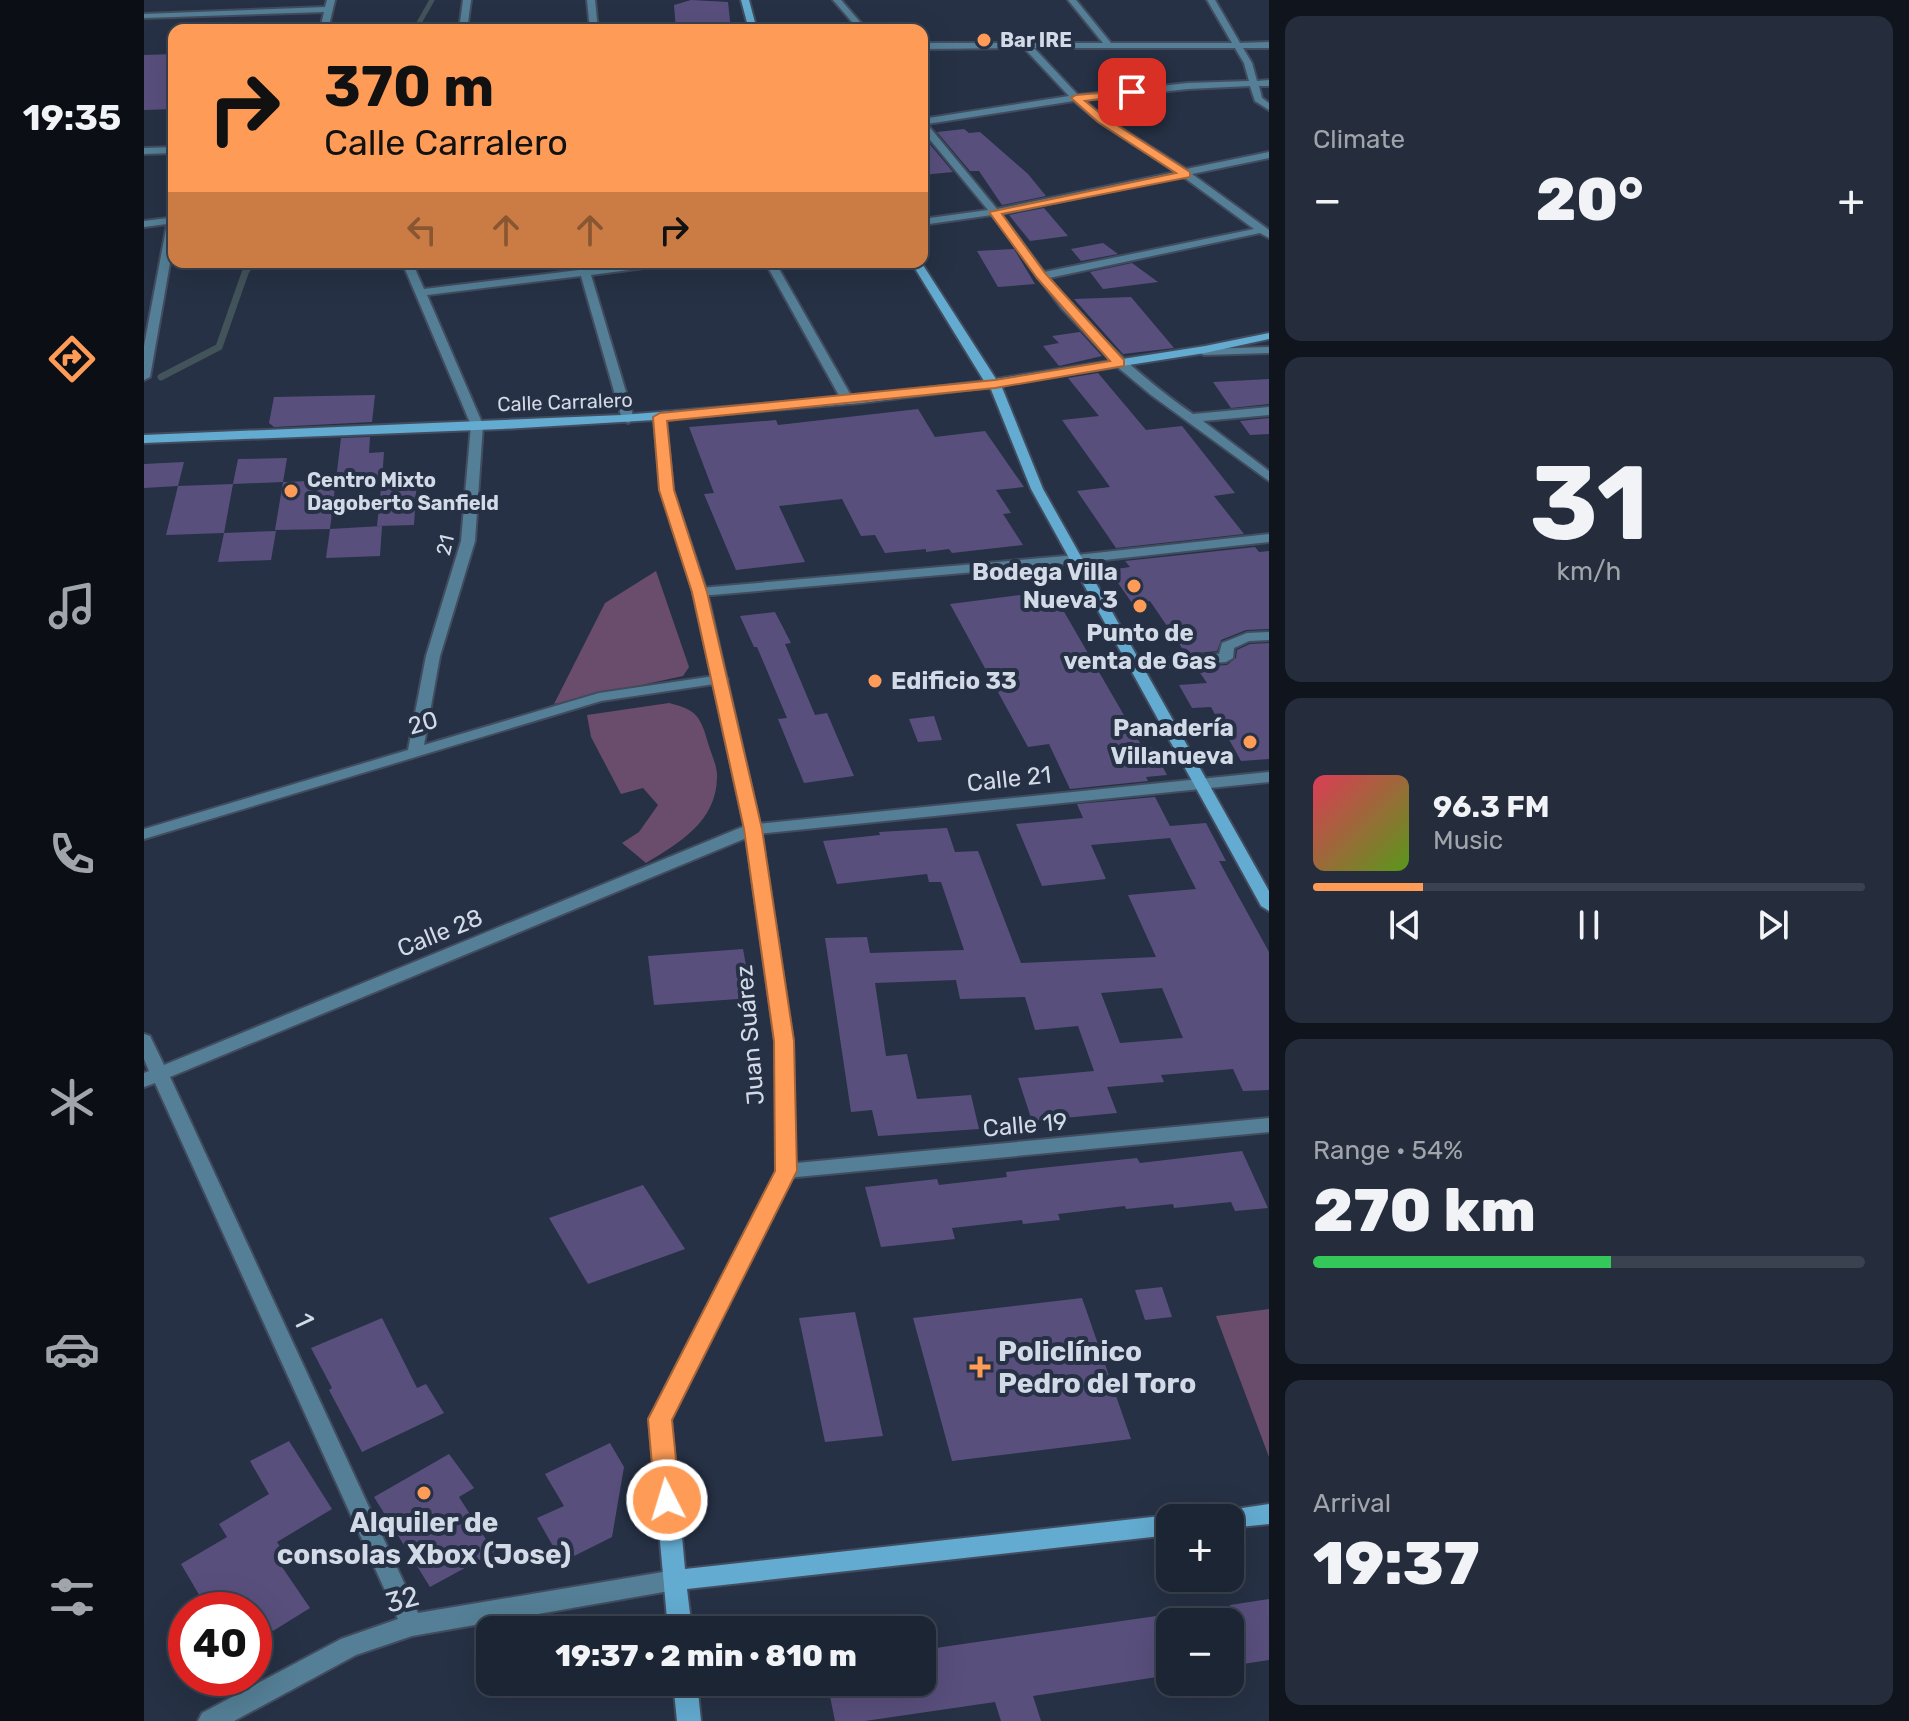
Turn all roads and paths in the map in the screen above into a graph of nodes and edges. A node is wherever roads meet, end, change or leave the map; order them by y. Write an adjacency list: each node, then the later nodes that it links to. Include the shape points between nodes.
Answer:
1 (191, 0): 9 (street)
2 (467, 0): 12 (street)
3 (591, 0): 13 (street)
4 (745, 0): 14 (street)
5 (837, 0): 15 (street)
6 (1072, 0): 16 (street)
7 (1211, 0): 18 (street)
8 (329, 4): 9 (street); 11 (street)
9 (167, 15): 10 (street)
10 (144, 16)
11 (325, 24)
12 (464, 24)
13 (593, 24)
14 (751, 24)
15 (858, 24)
16 (1108, 44): 17 (street); 18 (street)
17 (1026, 45): 20 (street); 23 (street)
18 (1240, 45): 19 (street); 22 (street)
19 (1269, 45)
20 (928, 46)
21 (1269, 83): 22 (street)
22 (1252, 85): 23 (street); 24 (street)
23 (1076, 98): 25 (street); 30 (street)
24 (1269, 107)
25 (928, 122)
26 (928, 129): 31 (street)
27 (168, 150): 28 (street)
28 (144, 151)
29 (1269, 155): 30 (street)
30 (1186, 174): 31 (street); 35 (street)
31 (995, 212): 33 (street); 42 (street)
32 (168, 218): 34 (street)
33 (928, 221)
34 (144, 224)
35 (1266, 233): 42 (street)
36 (168, 245): 48 (street)
37 (410, 268): 43 (street, 21)
38 (578, 268): 43 (street)
39 (584, 268): 54 (street)
40 (773, 268): 50 (street)
41 (920, 268): 49 (street)
42 (1041, 276): 47 (street)
43 (421, 293): 55 (street, 21)
44 (1269, 336): 46 (street, Calle Carralero)
45 (1269, 350): 46 (street)
46 (1204, 352): 47 (street, Calle Carralero)
47 (1119, 363): 49 (street, Calle Carralero); 53 (street)
48 (144, 377)
49 (995, 384): 50 (street, Calle Carralero); 59 (street, via 1037,489)
50 (847, 399): 52 (street, Calle Carralero)
51 (1269, 411): 53 (street)
52 (660, 417): 54 (street, Calle Carralero); 60 (street, Juan Suárez, via 667,490)
53 (1193, 418): 57 (street)
54 (628, 419): 55 (street, Calle Carralero)
55 (477, 425): 56 (street, Calle Carralero); 64 (street, 21, via 468,541 433,656)
56 (144, 439)
57 (1269, 477)
58 (1269, 538): 59 (street)
59 (1077, 559): 60 (street); 62 (street)
60 (700, 592): 63 (street, Juan Suárez)
61 (1269, 636): 62 (street, via 1236,640 1227,646 1226,658)
62 (1135, 665): 66 (street)
63 (721, 679): 64 (street, 20, via 599,697); 67 (street, Juan Suárez)
64 (415, 751): 68 (street, 20)
65 (1269, 777): 66 (street, Calle 21)
66 (1201, 784): 67 (street, Calle 21); 69 (street)
67 (753, 829): 71 (street, Calle 28); 73 (street, Juan Suárez, via 784,1041)
68 (144, 834)
69 (1269, 906)
70 (144, 1040): 71 (street, 1)
71 (152, 1077): 79 (street, 1)
72 (1269, 1125): 73 (street, Calle 19)
73 (786, 1171): 77 (street, Juan Suárez, via 660,1419)
74 (1269, 1514): 75 (street)
75 (1244, 1517)
76 (1156, 1527): 77 (street)
77 (675, 1580): 78 (street, Juan Suárez); 79 (street, 32)
78 (679, 1616)
79 (412, 1625): 81 (street, 32, via 349,1647)
80 (686, 1696): 82 (street)
81 (210, 1721)
82 (689, 1721)

